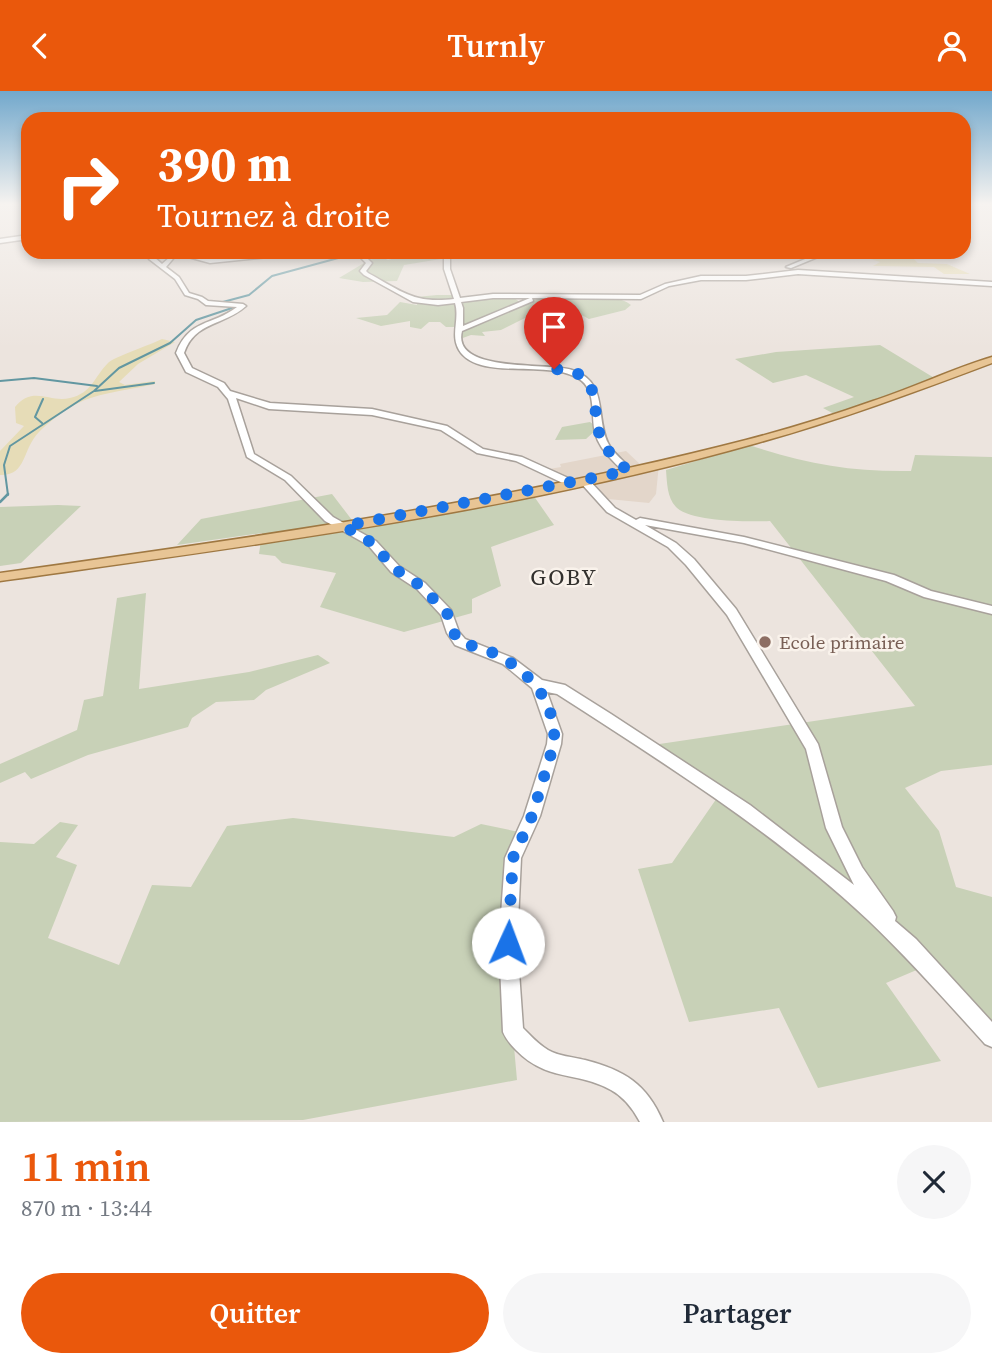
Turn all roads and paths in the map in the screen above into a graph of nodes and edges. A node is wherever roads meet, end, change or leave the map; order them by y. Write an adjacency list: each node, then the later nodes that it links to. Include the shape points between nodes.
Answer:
1 (152, 259): 9 (street)
2 (171, 259): 9 (street)
3 (191, 259): 4 (street)
4 (233, 259)
5 (366, 259): 14 (street, via 369,266 363,271 401,295 415,301)
6 (447, 259): 14 (street)
7 (813, 259): 8 (street)
8 (805, 263): 10 (street); 11 (street)
9 (163, 266): 17 (street, via 187,294 206,303 243,306 196,328 180,353 189,370)
10 (824, 272): 11 (street); 12 (street)
11 (761, 274): 13 (street, via 701,278 641,297)
12 (992, 284)
13 (536, 297): 14 (street, via 495,295); 15 (street)
14 (456, 302): 15 (street)
15 (459, 330): 18 (street, via 461,347 480,361 567,370 585,379 595,394 603,443)
16 (992, 361): 18 (main road, via 879,404)
17 (228, 393): 19 (street, via 269,406 372,412 444,428 480,450); 21 (street, via 250,455 288,478 329,519)
18 (628, 471): 19 (main road)
19 (579, 482): 20 (street); 21 (main road)
20 (625, 519): 23 (street, via 744,540); 25 (street, via 672,545 732,612 813,748 834,828 856,873)
21 (344, 526): 22 (main road); 24 (street, via 372,543 395,569 421,586 447,613 456,638 508,661)
22 (0, 576)
23 (992, 610)
24 (538, 685): 25 (street, via 560,689 700,781 846,888); 27 (street, via 555,734 532,816 513,858 508,943 513,1032 551,1062 590,1069 621,1083)
25 (913, 951): 26 (street)
26 (992, 1037)
27 (652, 1122)

